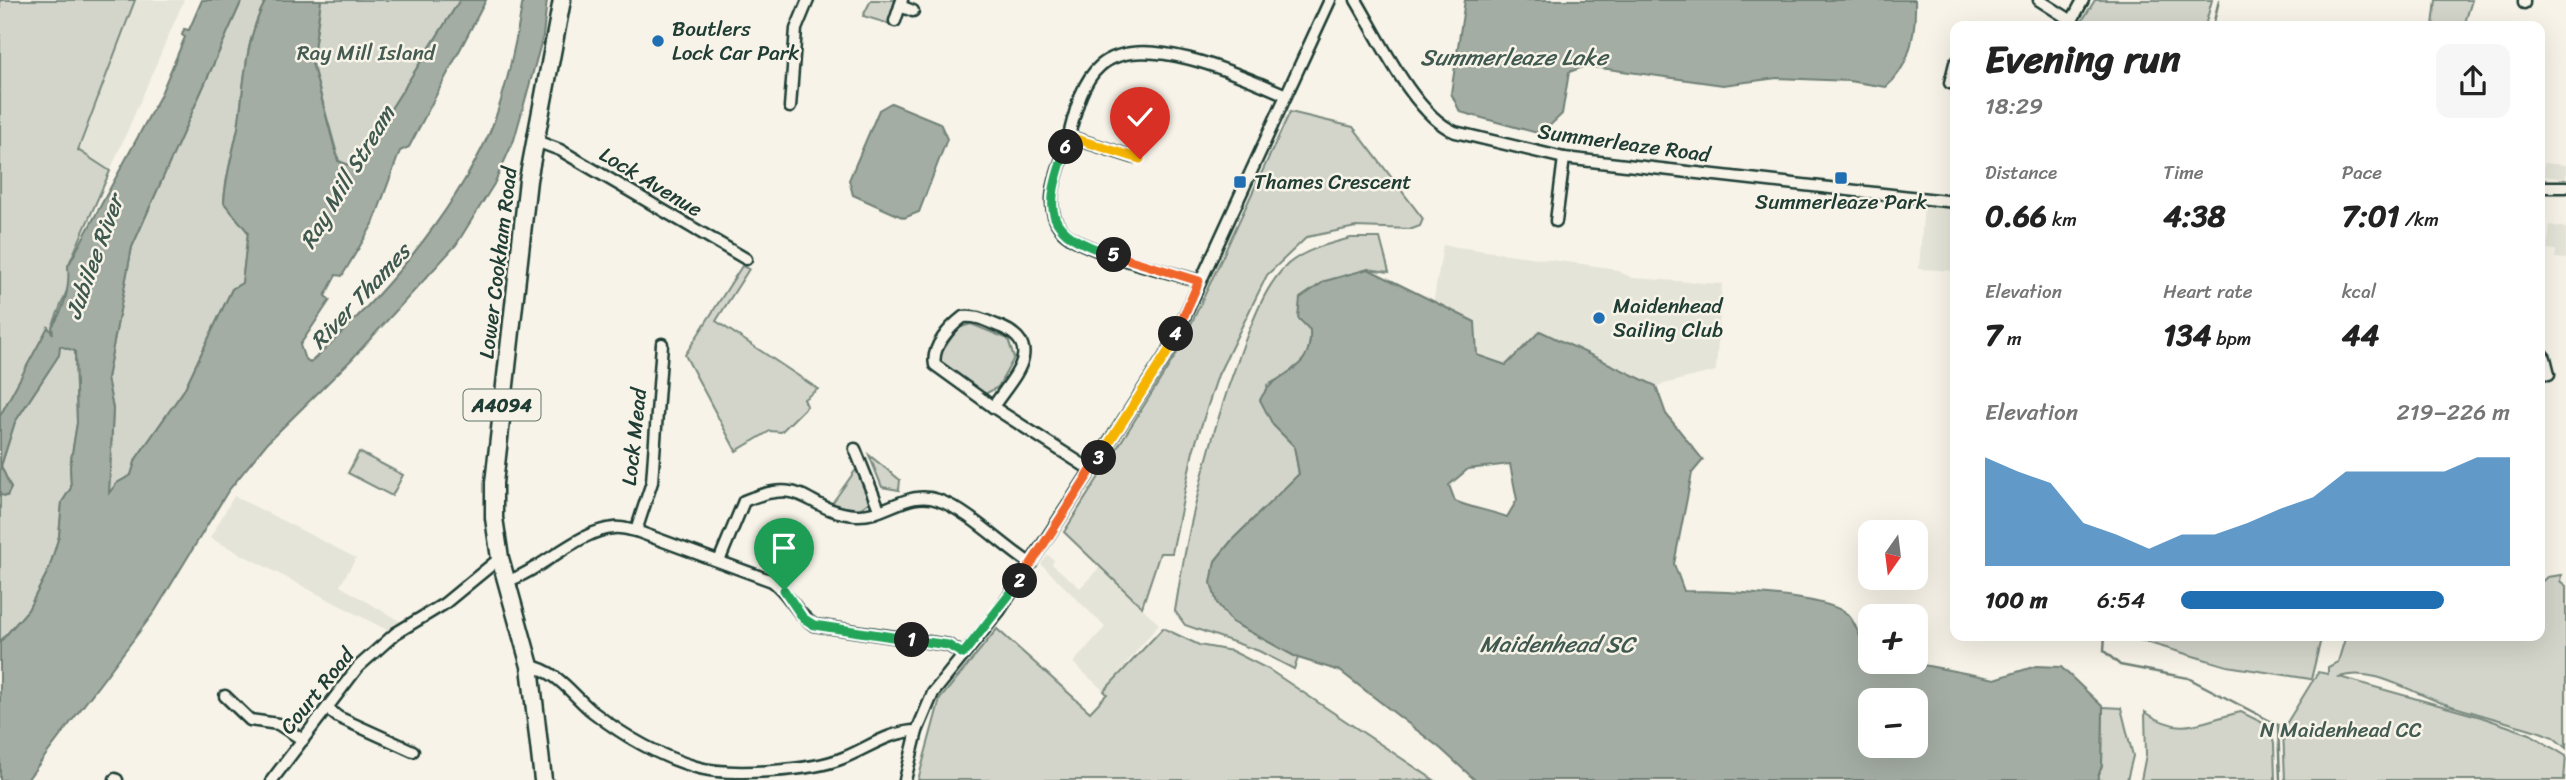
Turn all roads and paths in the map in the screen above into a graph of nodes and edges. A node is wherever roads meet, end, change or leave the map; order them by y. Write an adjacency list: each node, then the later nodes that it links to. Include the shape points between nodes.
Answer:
1 (562, 0): 15 (main road, Lower Cookham Road / A4094)
2 (808, 0): 13 (street, via 796,29)
3 (1330, 0): 12 (street)
4 (1356, 0): 17 (street, Summerleaze Road, via 1413,93 1441,126)
5 (2039, 0): 10 (street)
6 (2083, 0): 11 (street)
7 (901, 3): 8 (street); 9 (street)
8 (913, 11)
9 (895, 21)
10 (2067, 21)
11 (2072, 21)
12 (1286, 94): 14 (street, via 1206,63 1124,53 1100,66 1084,90); 23 (street)
13 (790, 107)
14 (1070, 137): 16 (street); 23 (street, via 1052,190 1061,229 1083,245)
15 (536, 141): 22 (street, Lock Avenue, via 560,150); 32 (main road, Lower Cookham Road / A4094, via 512,307 494,483)
16 (1136, 155)
17 (1564, 158): 20 (street, Summerleaze Road); 21 (street)
18 (2545, 187): 19 (street)
19 (2566, 187)
20 (1950, 201)
21 (1556, 221)
22 (746, 259)
23 (1199, 281): 29 (street, via 1169,350)
24 (662, 344): 31 (street, Lock Mead, via 652,482)
25 (2545, 358): 26 (street)
26 (2549, 374)
27 (993, 407): 27 (street, via 934,365 935,351 963,317 979,318 1014,333 1023,345 1023,361); 29 (street)
28 (855, 449): 30 (street)
29 (1091, 470): 34 (street)
30 (879, 509): 33 (street, via 858,515 839,512 789,490 771,490 744,501); 34 (street, via 914,497 940,500)
31 (636, 531): 33 (street); 35 (street, via 614,528 593,534)
32 (500, 558): 35 (main road, Lower Cookham Road / A4094); 39 (street, Court Road, via 444,604 396,633 358,667)
33 (719, 561): 36 (street, via 772,581 814,625 948,645)
34 (1031, 564): 36 (street)
35 (505, 582): 37 (main road, Lower Cookham Road / A4094)
36 (963, 654): 40 (street, via 933,693)
37 (530, 666): 43 (street, via 547,669 592,711 638,744); 45 (main road, Lower Cookham Road / A4094)
38 (225, 695): 41 (street, via 250,720 278,724)
39 (328, 709): 41 (street, Court Road); 42 (street, via 338,717 403,740)
40 (917, 730): 43 (street, via 901,731 841,760 767,772); 47 (street)
41 (303, 740): 44 (street, Court Road)
42 (412, 751)
43 (698, 768): 46 (street)
44 (272, 780)
45 (543, 780)
46 (698, 780)
47 (905, 780)

